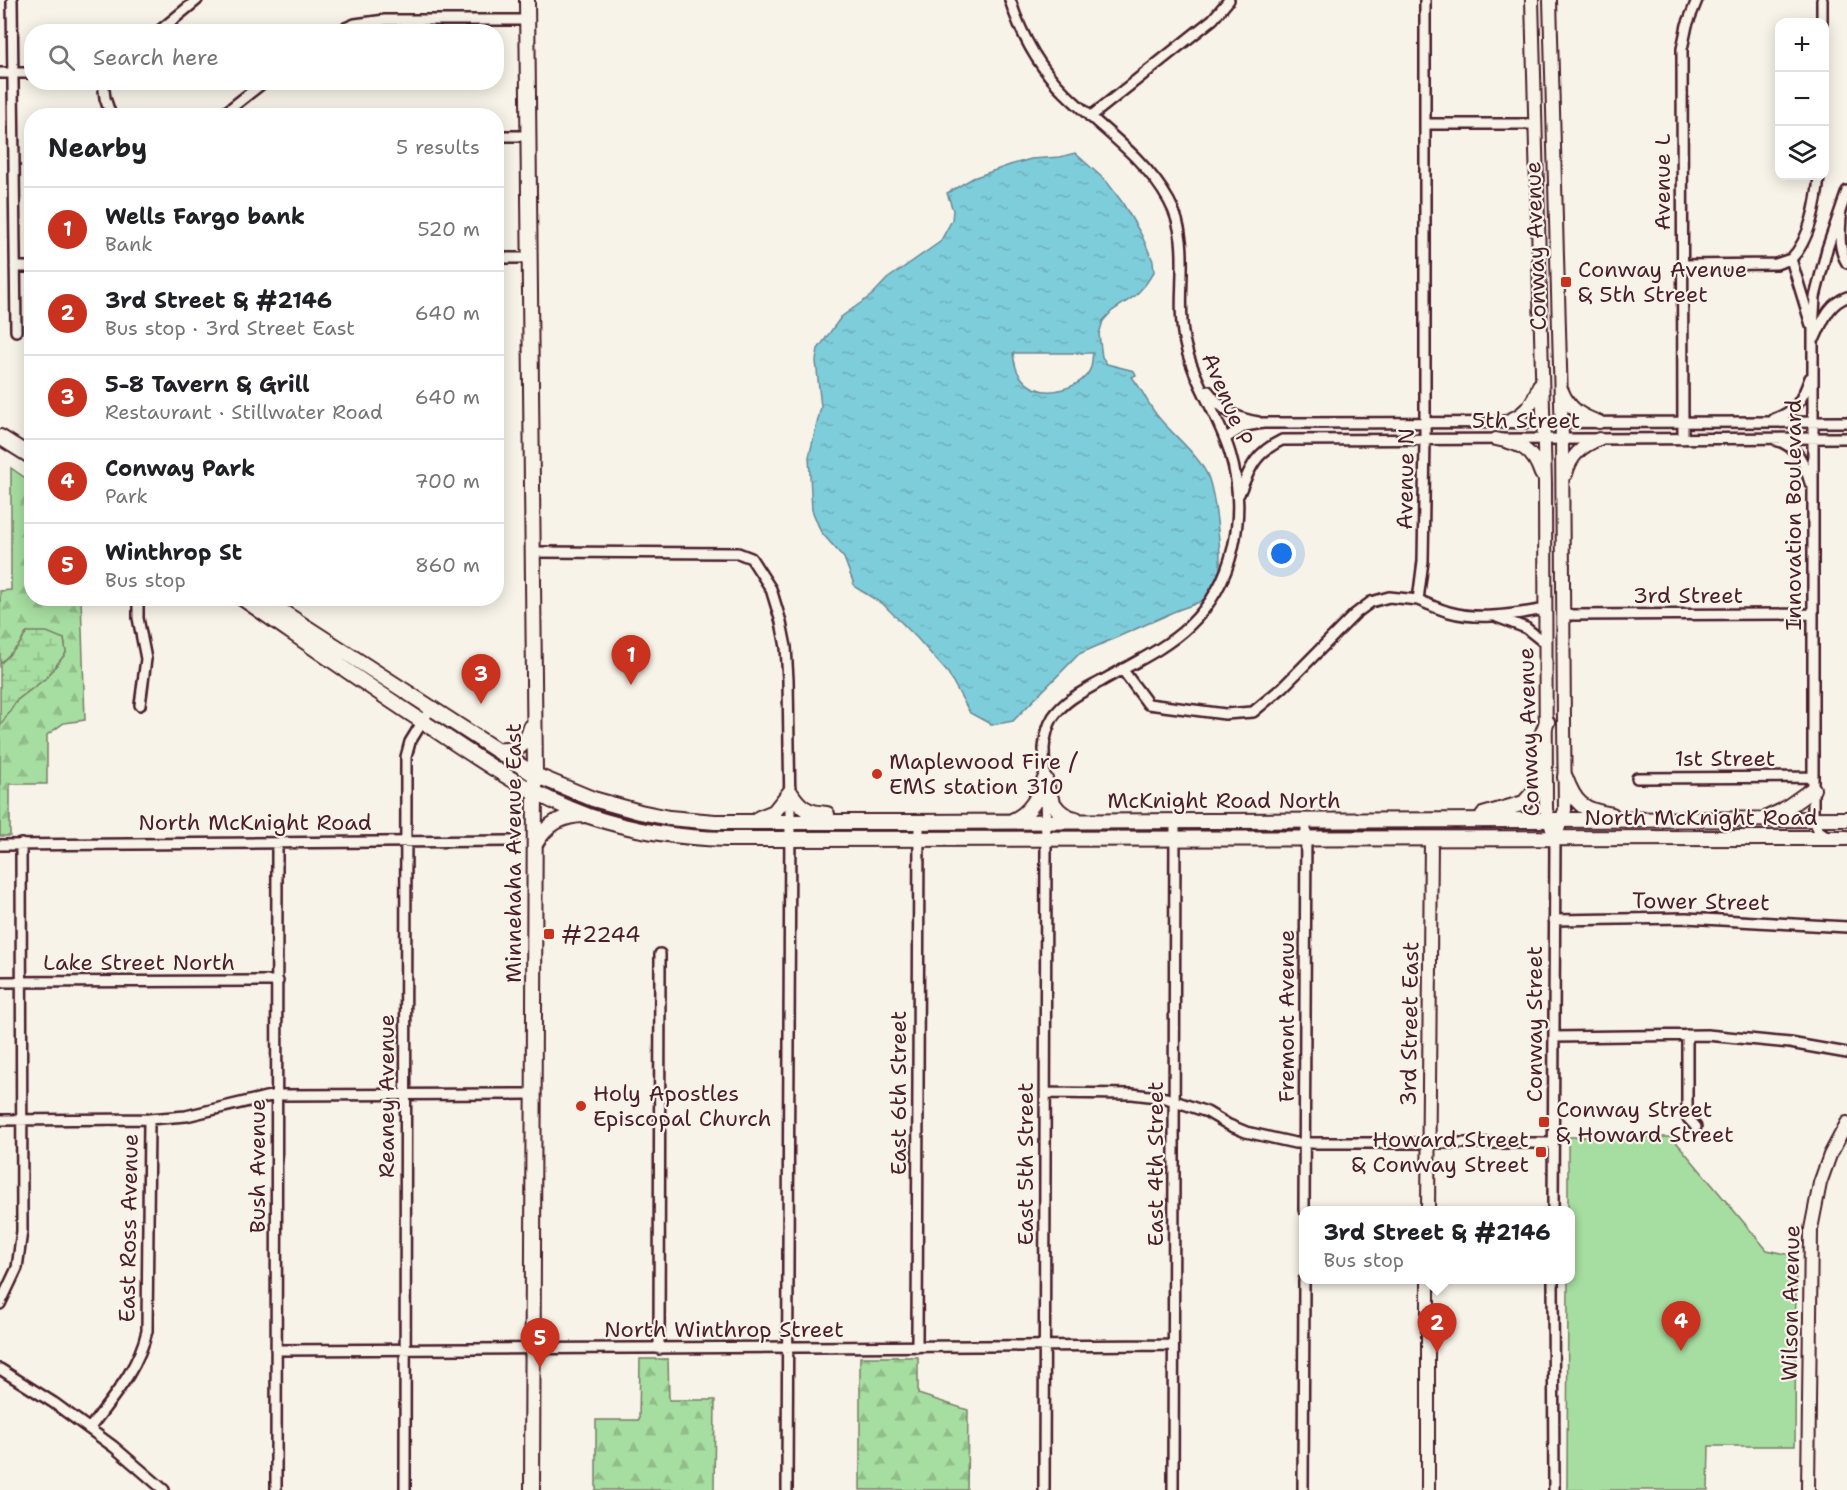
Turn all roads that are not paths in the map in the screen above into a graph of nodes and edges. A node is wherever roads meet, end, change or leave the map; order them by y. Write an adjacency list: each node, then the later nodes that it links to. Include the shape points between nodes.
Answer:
1 (12, 0): 16 (street)
2 (197, 0): 13 (street)
3 (527, 0): 12 (main road, Minnehaha Avenue East)
4 (1010, 0): 23 (street, Avenue P, via 1040,62)
5 (1229, 0): 23 (street, via 1213,19)
6 (1425, 0): 24 (street, Avenue N)
7 (1532, 0): 25 (street, Conway Avenue)
8 (1550, 0): 45 (street, Conway Avenue)
9 (1697, 0): 35 (street, Avenue L, via 1682,49)
10 (1822, 0): 11 (street)
11 (1821, 18)
12 (527, 20): 14 (street, via 386,20); 27 (main road, Minnehaha Avenue East)
13 (168, 24)
14 (355, 24)
15 (0, 73): 16 (street)
16 (12, 73): 17 (street); 36 (street)
17 (24, 73)
18 (104, 90): 21 (street)
19 (254, 90): 20 (street)
20 (233, 106): 22 (street)
21 (108, 108)
22 (231, 108)
23 (1090, 117): 43 (street, Avenue P, via 1149,171 1170,203 1182,240 1184,338)
24 (1425, 124): 25 (street); 54 (street, Avenue N)
25 (1535, 124): 44 (street, Conway Avenue)
26 (504, 136): 27 (street)
27 (528, 136): 32 (main road, Minnehaha Avenue East)
28 (1819, 180): 33 (street, via 1802,246)
29 (1847, 190): 30 (street, Innovation Boulevard)
30 (1842, 206): 34 (street, via 1841,250); 39 (street, Innovation Boulevard, via 1815,297)
31 (504, 258): 32 (street)
32 (529, 258): 72 (main road, Minnehaha Avenue East)
33 (1791, 259): 35 (street, via 1776,264); 39 (street)
34 (1847, 263)
35 (1682, 265): 49 (street, Avenue L)
36 (15, 267): 37 (street); 40 (street)
37 (24, 267)
38 (1847, 297): 41 (street, via 1826,313)
39 (1813, 330): 41 (street, Innovation Boulevard)
40 (15, 331)
41 (1813, 343): 42 (street, Innovation Boulevard)
42 (1813, 370): 50 (street, via 1797,406); 51 (street, Innovation Boulevard)
43 (1196, 374): 53 (street, via 1226,412); 57 (street, Avenue P)
44 (1542, 375): 46 (street, via 1533,401 1515,419); 47 (street, Conway Avenue)
45 (1560, 386): 48 (street, via 1571,407); 55 (street, Conway Avenue)
46 (1504, 422): 47 (street, 5th Street); 54 (street, 5th Street)
47 (1543, 422): 55 (street, 5th Street); 63 (street, Conway Avenue)
48 (1599, 422): 49 (street, 5th Street); 55 (street, 5th Street)
49 (1682, 422): 50 (street, 5th Street); 66 (street, Avenue L)
50 (1767, 422): 51 (street, 5th Street)
51 (1813, 422): 52 (street, 5th Street); 59 (street, Innovation Boulevard)
52 (1847, 422)
53 (1263, 423): 54 (street, 5th Street); 57 (street, 5th Street, via 1245,426)
54 (1425, 423): 61 (street, Avenue N)
55 (1562, 423): 64 (street, Conway Avenue)
56 (0, 437): 67 (main road)
57 (1226, 438): 71 (street, Avenue P, via 1235,468)
58 (1771, 438): 59 (street, 5th Street); 66 (street, 5th Street); 70 (street, via 1793,448 1803,459)
59 (1813, 438): 60 (street, 5th Street); 70 (street, Innovation Boulevard)
60 (1847, 438)
61 (1425, 439): 62 (street, 5th Street); 71 (street, 5th Street, via 1282,440 1257,457); 75 (street, Avenue N, via 1423,561)
62 (1496, 439): 63 (street, 5th Street); 68 (street, via 1530,453)
63 (1543, 439): 64 (street, 5th Street); 68 (street, Conway Avenue)
64 (1562, 439): 65 (street, 5th Street); 69 (street, Conway Avenue)
65 (1599, 439): 66 (street, 5th Street); 69 (street, via 1577,451 1571,459)
66 (1683, 439)
67 (24, 452)
68 (1545, 483): 79 (street, Conway Avenue)
69 (1563, 489): 81 (street, Conway Avenue)
70 (1813, 494): 80 (street, Innovation Boulevard)
71 (1237, 499): 85 (street, Avenue P, via 1230,560 1218,589 1188,627)
72 (532, 536): 73 (main road, Minnehaha Avenue East); 74 (street)
73 (532, 552): 74 (street); 88 (main road, Minnehaha Avenue East)
74 (552, 552): 99 (street, via 726,552 751,558 771,589 786,647)
75 (1418, 600): 82 (street, via 1450,612); 85 (street, via 1389,597 1371,602 1253,712 1225,714 1148,704)
76 (138, 606): 86 (street, via 146,659)
77 (268, 606): 89 (main road, McKnight Road North)
78 (269, 606): 87 (main road, McKnight Road North)
79 (1546, 609): 82 (street); 83 (street, Conway Avenue)
80 (1813, 614): 81 (street, 3rd Street); 97 (street, Innovation Boulevard)
81 (1564, 615): 91 (street, Conway Avenue)
82 (1497, 617): 84 (street, via 1526,628)
83 (1546, 623): 84 (street, Conway Avenue); 91 (street, via 1556,626 1557,716 1558,723)
84 (1546, 644): 90 (street, Conway Avenue)
85 (1122, 669): 96 (street, Avenue P, via 1071,698 1052,719 1044,748)
86 (140, 705)
87 (431, 708): 89 (street, Reaney Avenue); 92 (main road, McKnight Road North)
88 (534, 717): 92 (main road, via 521,747); 93 (main road, Minnehaha Avenue East)
89 (423, 722): 98 (main road, McKnight Road North); 126 (street, Reaney Avenue, via 407,750)
90 (1547, 722): 104 (main road, via 1541,737 1538,782 1530,797 1514,807); 105 (street, Conway Avenue, via 1546,810)
91 (1564, 724): 94 (street, Conway Avenue)
92 (496, 750): 93 (main road, McKnight Road North)
93 (535, 775): 98 (main road, Minnehaha Avenue East); 111 (main road, McKnight Road North, via 639,812 690,820)
94 (1565, 777): 105 (street, Conway Avenue, via 1565,810); 106 (main road, via 1575,801 1584,807)
95 (1637, 778): 97 (street, 1st Street)
96 (1045, 779): 113 (main road, via 1030,808); 114 (street, Avenue P); 115 (main road, via 1048,796 1056,809 1066,817)
97 (1813, 783): 101 (main road, via 1782,811); 102 (street, Innovation Boulevard)
98 (534, 792): 100 (main road, McKnight Road North); 130 (main road, Minnehaha Avenue East)
99 (789, 792): 107 (street); 108 (main road, via 805,810 840,814); 111 (main road, via 774,812)
100 (587, 815): 123 (main road, McKnight Road North, via 683,837); 130 (main road, via 552,824)
101 (1764, 819): 102 (main road, North McKnight Road); 106 (main road, North McKnight Road)
102 (1813, 819): 103 (main road, North McKnight Road); 121 (street, via 1819,831)
103 (1847, 819)
104 (1464, 820): 105 (main road, McKnight Road North); 110 (main road, McKnight Road North)
105 (1555, 820): 106 (main road, North McKnight Road); 120 (street, Conway Avenue)
106 (1649, 820)
107 (790, 821): 108 (main road, McKnight Road North); 111 (main road, McKnight Road North); 123 (street)
108 (858, 821): 112 (main road, McKnight Road North)
109 (1175, 821): 110 (main road, McKnight Road North); 115 (main road, McKnight Road North); 117 (street, East 4th Street)
110 (1306, 821): 118 (street, Fremont Avenue)
111 (746, 822)
112 (919, 822): 113 (main road, McKnight Road North); 124 (street, East 6th Street)
113 (1011, 822): 114 (main road, McKnight Road North)
114 (1046, 822): 115 (main road, McKnight Road North); 116 (street, East 5th Street)
115 (1085, 822)
116 (1046, 838): 117 (main road, McKnight Road North); 124 (main road, McKnight Road North); 140 (street, East 5th Street)
117 (1175, 838): 118 (main road, McKnight Road North); 144 (street, East 4th Street)
118 (1306, 838): 119 (main road, McKnight Road North); 150 (street, Fremont Avenue)
119 (1431, 838): 120 (main road, McKnight Road North); 152 (street, 3rd Street East)
120 (1555, 838): 121 (main road, North McKnight Road); 131 (street, Conway Street)
121 (1829, 838): 122 (main road, North McKnight Road)
122 (1847, 838)
123 (790, 839): 124 (main road, McKnight Road North); 163 (street)
124 (919, 839): 162 (street, East 6th Street)
125 (511, 841): 126 (street, North McKnight Road)
126 (406, 842): 127 (street, North McKnight Road); 143 (street, Reaney Avenue)
127 (277, 843): 129 (street, North McKnight Road); 134 (street, Bush Avenue)
128 (0, 844): 129 (street, North McKnight Road)
129 (21, 844): 136 (street)
130 (534, 846): 141 (main road, Minnehaha Avenue East)
131 (1554, 920): 132 (street, Tower Street, via 1686,918); 138 (street, Conway Street)
132 (1847, 927)
133 (660, 954): 164 (street)
134 (278, 981): 136 (street, Lake Street North); 142 (street, Bush Avenue)
135 (0, 982): 136 (street, Lake Street North)
136 (21, 982): 145 (street)
137 (1687, 1035): 138 (street); 139 (street, via 1744,1038); 149 (street, via 1687,1117)
138 (1554, 1037): 151 (street, Conway Street)
139 (1847, 1053)
140 (1045, 1093): 144 (street, via 1132,1094); 161 (street, East 5th Street)
141 (533, 1094): 143 (street); 167 (main road, Minnehaha Avenue East)
142 (277, 1095): 143 (street); 146 (street, via 186,1116); 165 (street, Bush Avenue)
143 (406, 1096): 166 (street, Reaney Avenue)
144 (1175, 1100): 150 (street, via 1246,1132); 160 (street, East 4th Street)
145 (21, 1119): 146 (street); 147 (street); 159 (street, via 21,1250)
146 (149, 1119): 169 (street, East Ross Avenue, via 144,1347 132,1372)
147 (0, 1120)
148 (1847, 1124): 180 (street, Wilson Avenue, via 1820,1183 1811,1229)
149 (1696, 1126)
150 (1305, 1143): 152 (street); 153 (street, Fremont Avenue)
151 (1553, 1143): 152 (street); 155 (street, Conway Street)
152 (1428, 1144): 154 (street, 3rd Street East)
153 (1304, 1206)
154 (1428, 1206)
155 (1553, 1206)
156 (1304, 1284): 177 (street)
157 (1428, 1284): 178 (street)
158 (1554, 1284): 179 (street)
159 (0, 1304)
160 (1173, 1345): 161 (street, North Winthrop Street); 176 (street, East 4th Street)
161 (1044, 1346): 162 (street, North Winthrop Street); 175 (street, East 5th Street)
162 (917, 1347): 163 (street, North Winthrop Street)
163 (788, 1348): 164 (street, North Winthrop Street); 174 (street)
164 (658, 1349): 167 (street, North Winthrop Street)
165 (276, 1350): 166 (street, North Winthrop Street); 171 (street, Bush Avenue)
166 (405, 1350): 167 (street, North Winthrop Street); 172 (street, Reaney Avenue)
167 (532, 1350): 173 (main road, Minnehaha Avenue East)
168 (0, 1369): 169 (street)
169 (89, 1429): 170 (street)
170 (164, 1490)
171 (276, 1490)
172 (405, 1490)
173 (532, 1490)
174 (787, 1490)
175 (1044, 1490)
176 (1173, 1490)
177 (1303, 1490)
178 (1428, 1490)
179 (1554, 1490)
180 (1808, 1490)

